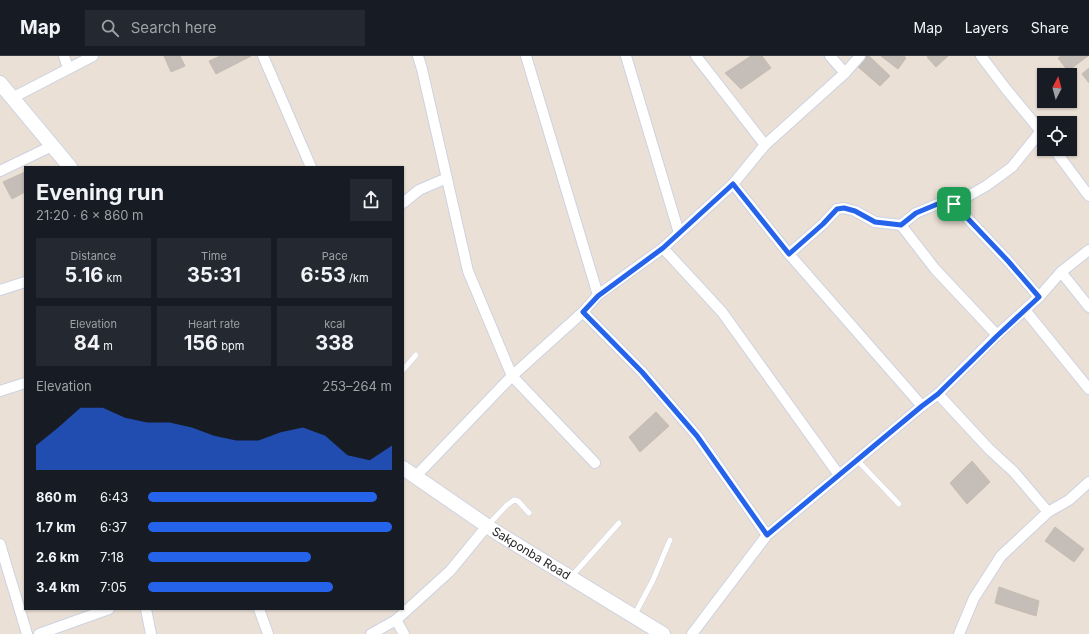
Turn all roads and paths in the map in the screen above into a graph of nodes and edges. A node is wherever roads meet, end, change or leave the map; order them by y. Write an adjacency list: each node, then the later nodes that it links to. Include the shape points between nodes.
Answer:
1 (64, 56): 11 (street)
2 (93, 56): 11 (street)
3 (263, 56): 21 (street)
4 (418, 56): 23 (street)
5 (526, 56): 36 (street)
6 (626, 56): 29 (street)
7 (696, 56): 17 (street)
8 (830, 56): 12 (street)
9 (860, 56): 12 (street)
10 (981, 56): 15 (street)
11 (68, 68): 14 (street)
12 (845, 73): 17 (street)
13 (0, 83): 14 (main road)
14 (12, 98): 18 (main road)
15 (1037, 127)
16 (1037, 139): 27 (street, via 1012,167 986,186)
17 (765, 145): 24 (street)
18 (52, 146): 20 (main road); 22 (street)
19 (1059, 156): 25 (street)
20 (69, 166)
21 (311, 166)
22 (0, 171)
23 (446, 178): 26 (street, via 419,190); 44 (street, via 468,270)
24 (733, 184): 29 (street); 32 (street)
25 (1089, 196)
26 (404, 202)
27 (954, 204): 28 (street, via 940,203 916,213); 37 (street)
28 (901, 225): 32 (street, via 875,222 855,211 837,209); 41 (street, via 935,269)
29 (679, 233): 30 (street)
30 (663, 248): 36 (street); 53 (street, via 722,312)
31 (1089, 250): 33 (street)
32 (789, 254): 49 (street)
33 (1061, 272): 37 (street); 38 (street)
34 (24, 282): 35 (street)
35 (0, 290)
36 (598, 296): 40 (street)
37 (1039, 297): 39 (street)
38 (1089, 306)
39 (1025, 310): 41 (street); 46 (street)
40 (583, 312): 44 (street); 61 (street, via 642,372 697,436)
41 (997, 336): 48 (street)
42 (416, 355): 43 (lane)
43 (404, 369)
44 (512, 376): 51 (street); 54 (street)
45 (24, 383): 47 (street)
46 (1089, 389)
47 (0, 391)
48 (938, 394): 49 (street); 57 (street, via 1014,472)
49 (922, 406): 50 (street)
50 (857, 460): 53 (street); 56 (lane)
51 (595, 463)
52 (404, 469): 54 (main road, Sakponba Road)
53 (839, 475): 61 (street)
54 (415, 477): 60 (main road, Sakponba Road)
55 (1089, 482): 57 (street, via 1069,500)
56 (899, 504)
57 (1048, 512): 79 (street, via 1001,556 974,598)
58 (529, 513): 60 (lane, via 514,500)
59 (619, 523): 64 (lane)
60 (487, 526): 64 (main road, Sakponba Road); 69 (street, via 450,571)
61 (767, 535): 78 (street)
62 (670, 540): 68 (lane)
63 (0, 544): 71 (street)
64 (571, 578): 68 (main road, Sakponba Road)
65 (106, 610): 72 (street)
66 (146, 610): 73 (street)
67 (259, 610): 74 (street)
68 (634, 617): 70 (main road, Sakponba Road)
69 (396, 620): 75 (street); 76 (street)
70 (647, 630): 77 (main road, Sakponba Road)
71 (27, 634)
72 (39, 634)
73 (151, 634)
74 (268, 634)
75 (371, 634)
76 (404, 634)
77 (663, 634)
78 (692, 634)
79 (959, 634)

